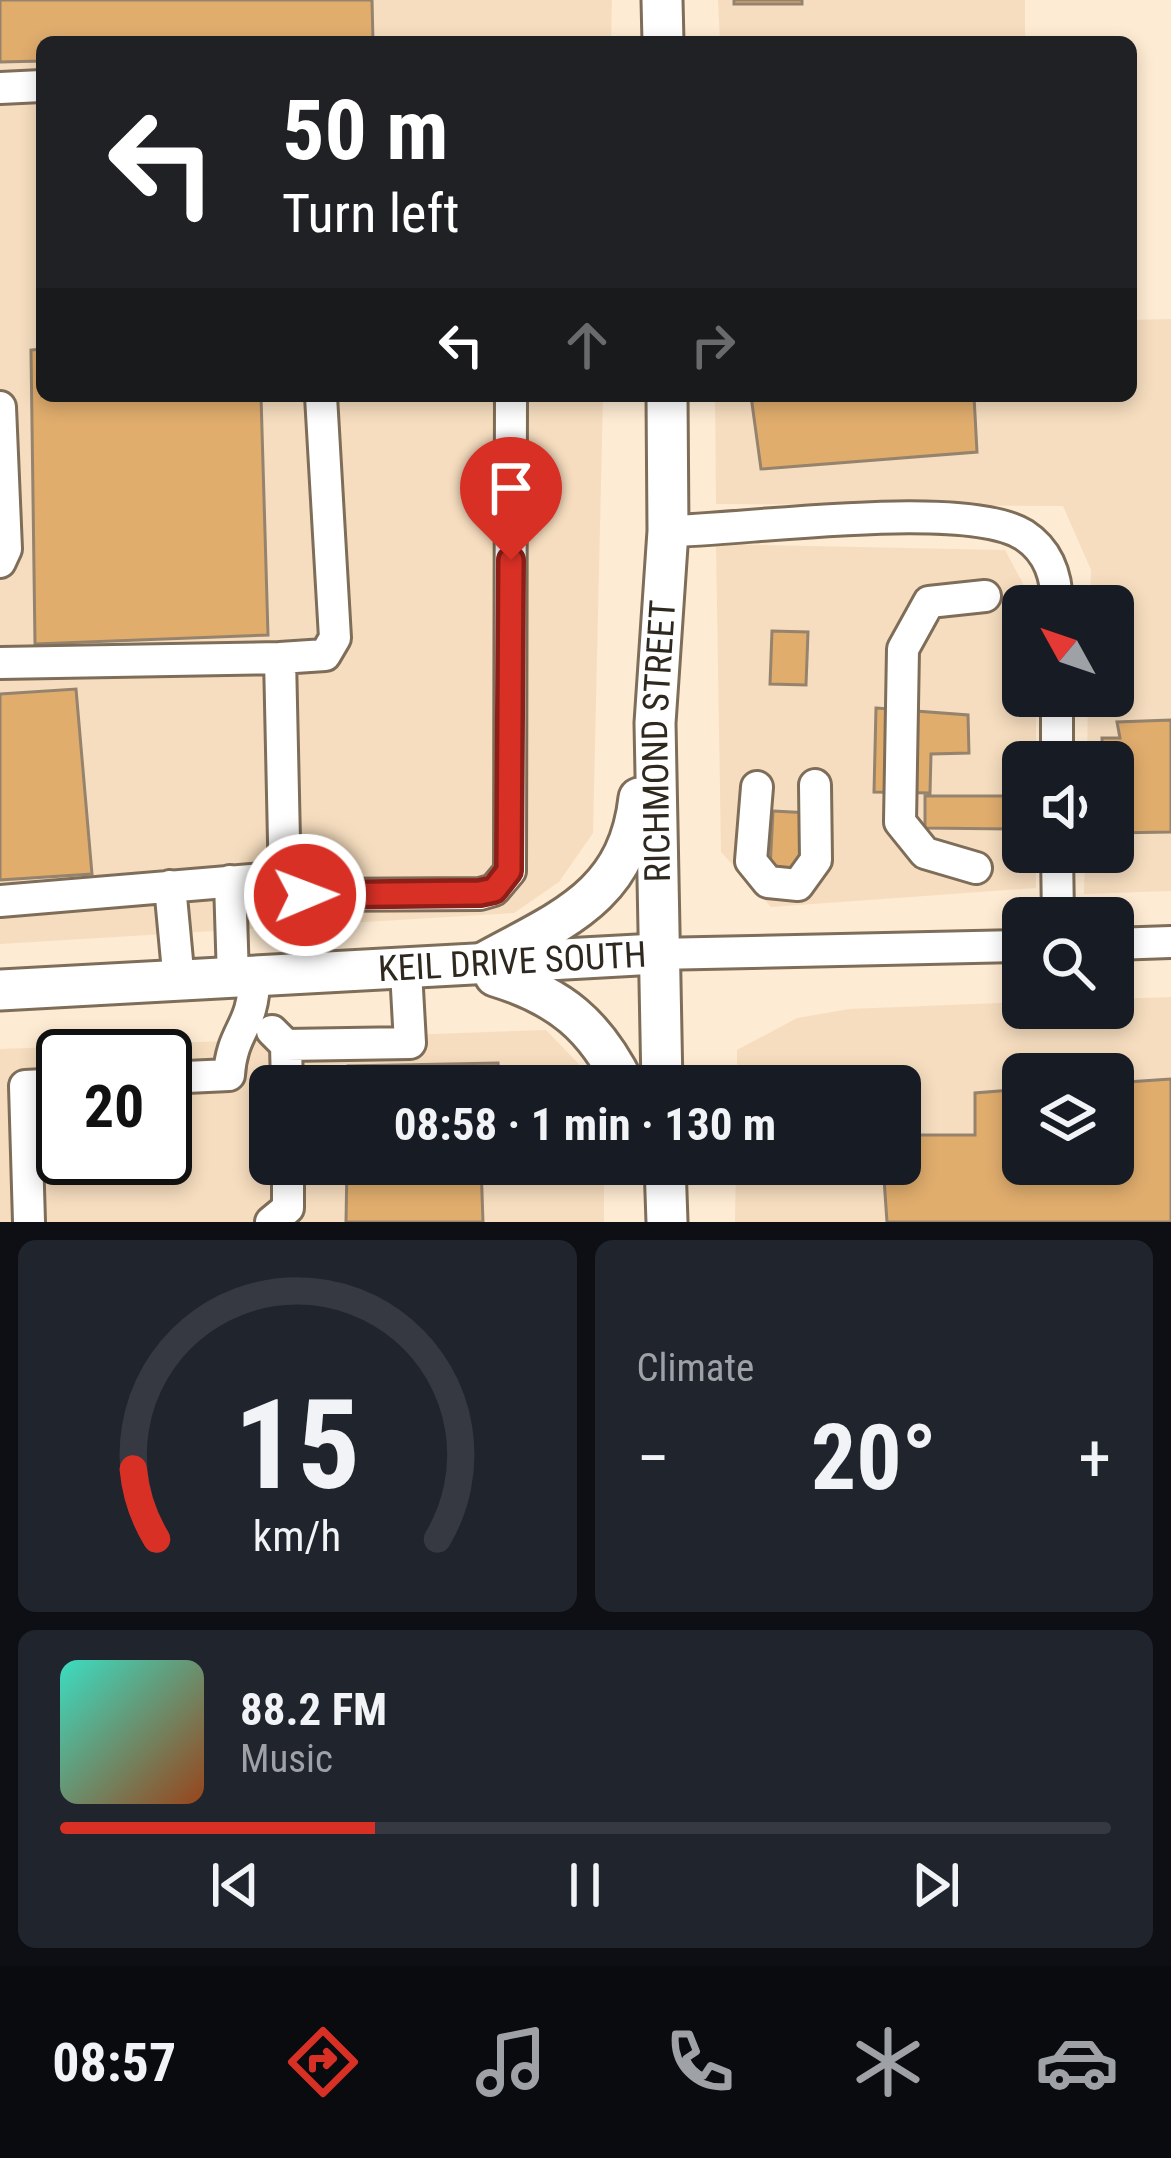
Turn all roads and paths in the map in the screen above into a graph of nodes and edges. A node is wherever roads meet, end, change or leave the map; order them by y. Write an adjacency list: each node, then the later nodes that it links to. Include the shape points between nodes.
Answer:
1 (662, 0): 2 (main road)
2 (663, 36)
3 (36, 86): 4 (street)
4 (0, 88)
5 (321, 402): 13 (street, via 335,638 325,655)
6 (511, 402): 19 (street, via 509,871 494,890 480,893 305,895 292,893)
7 (667, 402): 9 (main road, RICHMOND STREET)
8 (0, 407): 10 (street)
9 (668, 531): 11 (street, via 987,519 1027,537 1057,572); 15 (main road, RICHMOND STREET)
10 (0, 562)
11 (1057, 585)
12 (985, 596): 18 (street, via 929,602 903,649 900,822 925,853)
13 (280, 658): 14 (street); 19 (street)
14 (0, 663)
15 (655, 723): 26 (main road, RICHMOND STREET); 27 (main road, via 635,838 600,894)
16 (815, 785): 17 (street, via 816,860 798,885 768,882 751,861)
17 (757, 787)
18 (976, 868)
19 (285, 877): 20 (street)
20 (230, 881): 21 (street); 31 (street)
21 (170, 886): 22 (street); 29 (street)
22 (0, 901)
23 (1171, 942): 24 (street)
24 (1134, 943)
25 (1002, 946): 26 (street, KEIL DRIVE SOUTH)
26 (656, 954): 27 (main road, KEIL DRIVE SOUTH); 35 (main road, RICHMOND STREET)
27 (473, 968): 28 (main road, KEIL DRIVE SOUTH); 34 (main road, via 543,991 604,1043)
28 (406, 971): 31 (main road, KEIL DRIVE SOUTH); 32 (street, via 410,1043)
29 (179, 982): 30 (main road, KEIL DRIVE SOUTH); 31 (main road, KEIL DRIVE SOUTH)
30 (0, 990)
31 (247, 991): 32 (street); 36 (street, via 229,1075)
32 (286, 1045): 33 (street)
33 (286, 1065)
34 (615, 1065)
35 (661, 1065)
36 (192, 1077)
37 (36, 1086): 39 (street, via 25,1087)
38 (288, 1185): 40 (street, via 288,1208)
39 (29, 1222)
40 (271, 1222)

